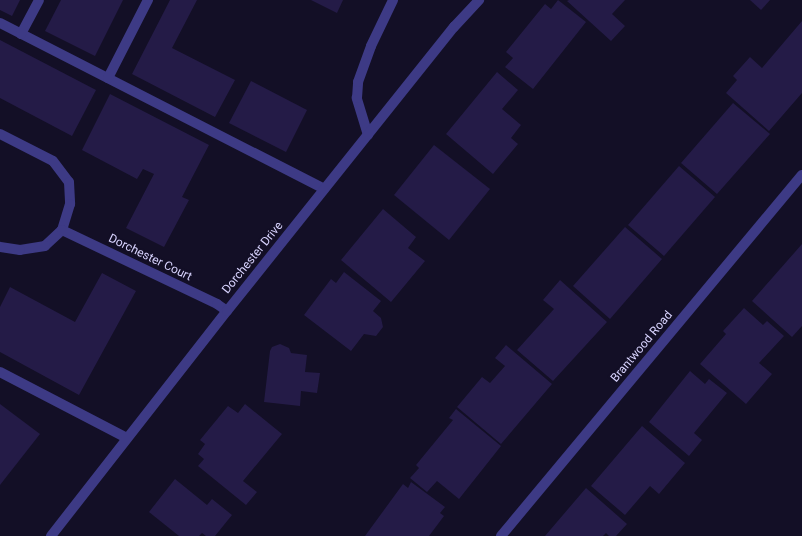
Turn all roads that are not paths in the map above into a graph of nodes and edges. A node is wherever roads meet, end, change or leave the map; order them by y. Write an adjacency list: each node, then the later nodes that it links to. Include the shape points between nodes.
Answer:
1 (39, 0): 6 (street)
2 (148, 0): 7 (street)
3 (393, 0): 9 (street, via 371,46 358,82 356,98)
4 (479, 0): 9 (street, Dorchester Drive, via 454,27)
5 (0, 23): 6 (street)
6 (21, 34): 7 (street)
7 (108, 78): 11 (street)
8 (0, 134): 12 (street, via 53,161 69,182 70,204)
9 (368, 135): 11 (street, Dorchester Drive)
10 (802, 175): 18 (street, Brantwood Road)
11 (324, 189): 14 (street, Dorchester Drive)
12 (62, 230): 13 (street, via 44,246 20,250); 14 (street, Dorchester Court)
13 (0, 247)
14 (227, 311): 16 (street, Dorchester Drive)
15 (0, 372): 16 (street)
16 (127, 438): 17 (street, Dorchester Drive)
17 (51, 536)
18 (501, 536)

